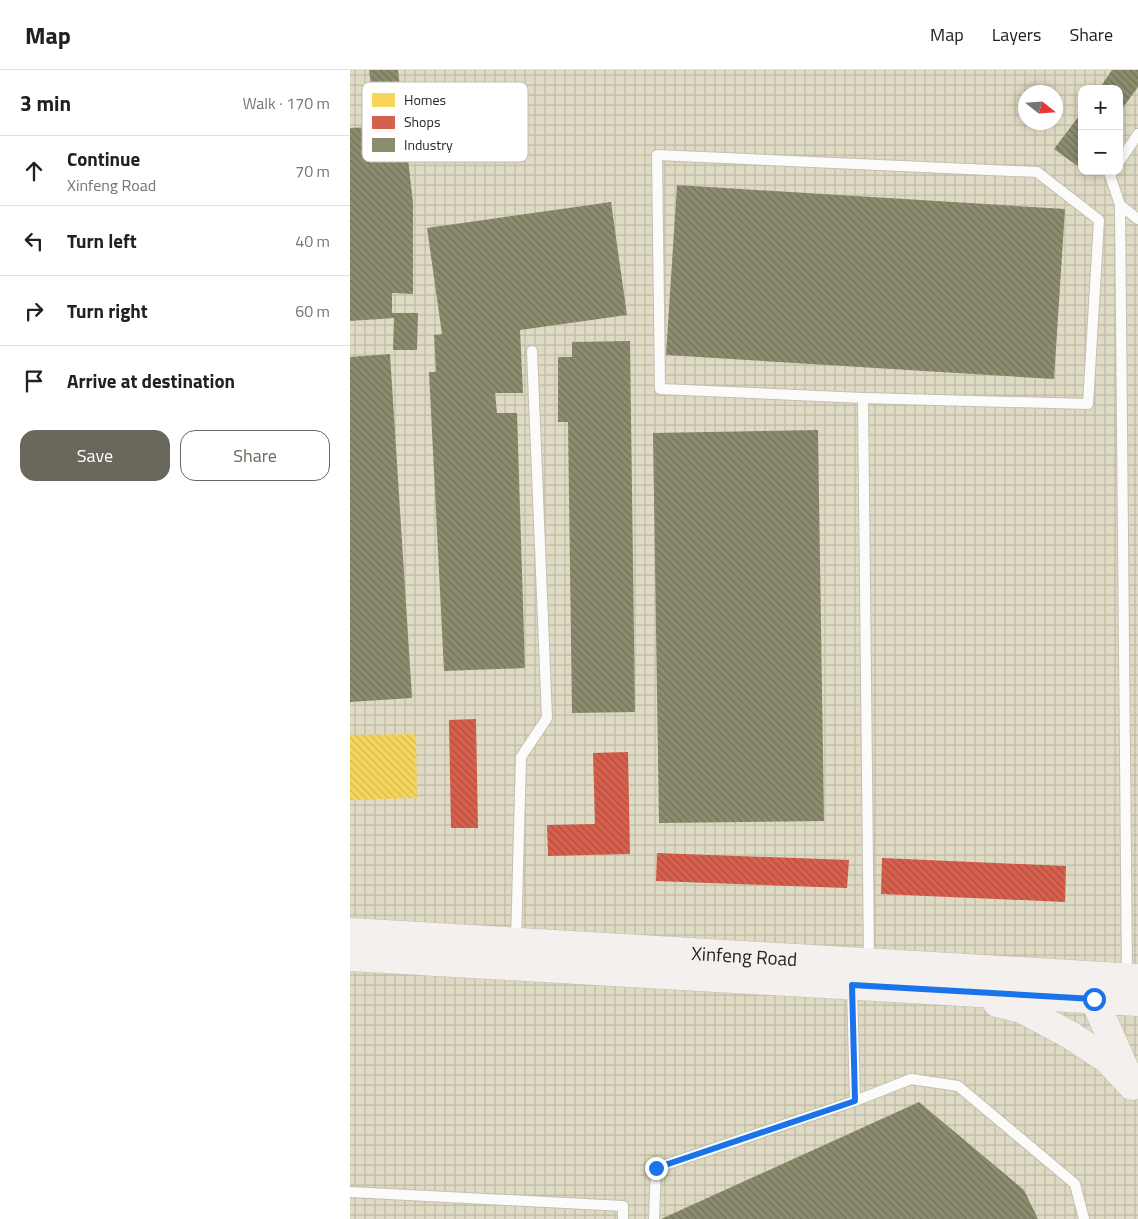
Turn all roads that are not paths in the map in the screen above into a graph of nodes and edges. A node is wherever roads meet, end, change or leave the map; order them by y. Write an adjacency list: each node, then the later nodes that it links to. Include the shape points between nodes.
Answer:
1 (1138, 134): 2 (lane)
2 (1123, 156)
3 (1111, 175): 4 (lane)
4 (1120, 205): 5 (lane); 12 (lane)
5 (1138, 219)
6 (532, 351): 9 (lane, via 548,718 521,757)
7 (863, 398): 7 (lane, via 1088,404 1099,220 1037,172 658,155 660,389); 11 (lane)
8 (350, 932): 9 (main road, Xinfeng Road)
9 (516, 942): 11 (main road, Xinfeng Road)
10 (350, 957): 13 (main road, Xinfeng Road)
11 (869, 962): 14 (main road, Xinfeng Road)
12 (1133, 977): 14 (main road, Xinfeng Road)
13 (852, 985): 15 (main road, Xinfeng Road); 18 (lane)
14 (1089, 986): 15 (main road, Xinfeng Road); 16 (main road, Xinfeng Road); 17 (main road)
15 (947, 991): 17 (main road, via 1022,1009 1070,1035 1107,1059)
16 (1138, 1002)
17 (1135, 1093)
18 (855, 1101): 21 (lane, via 656,1168); 22 (lane, via 912,1079 958,1086 1075,1184)
19 (350, 1192): 20 (lane, via 624,1206)
20 (623, 1219)
21 (654, 1219)
22 (1084, 1219)

